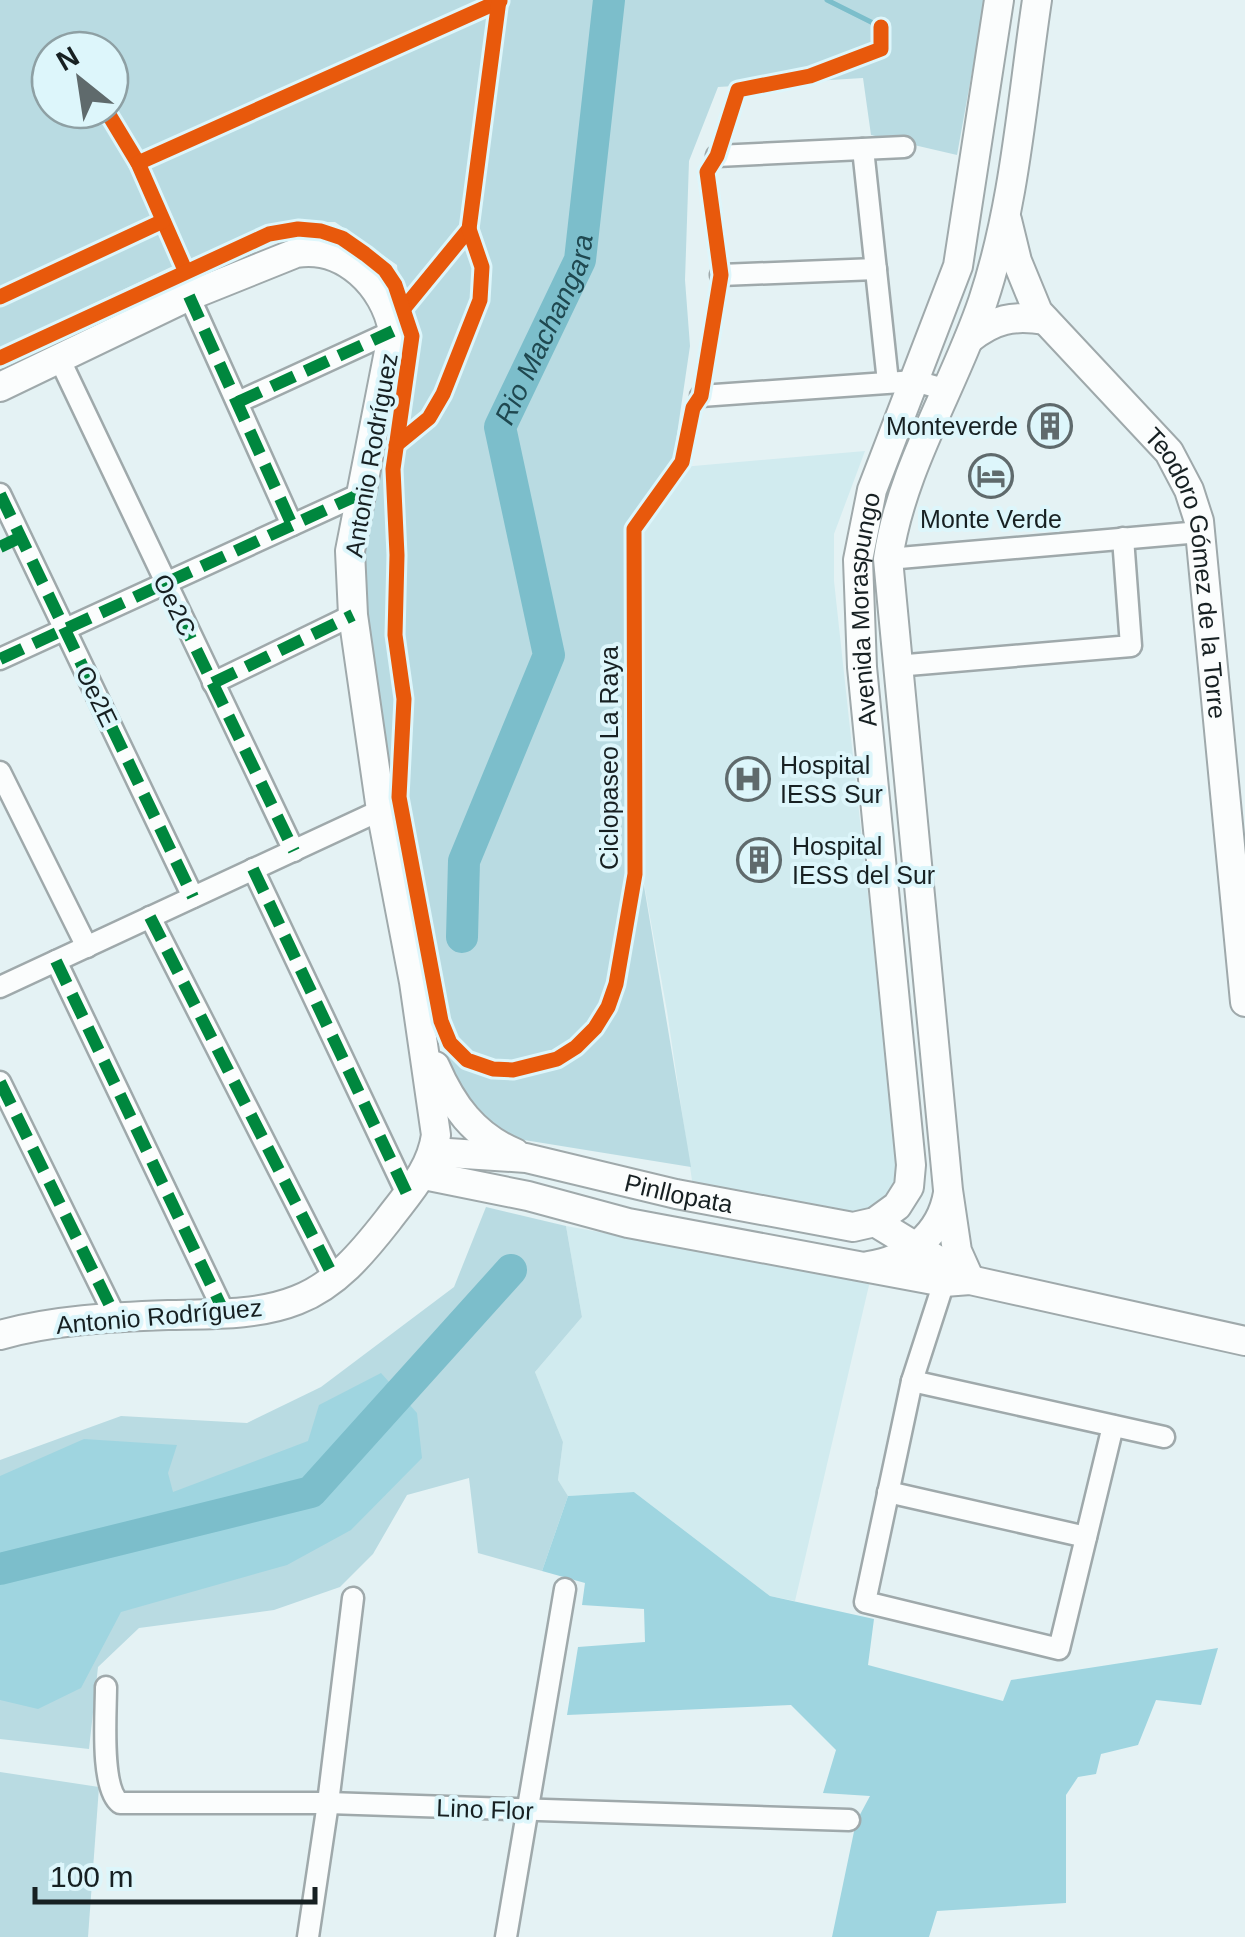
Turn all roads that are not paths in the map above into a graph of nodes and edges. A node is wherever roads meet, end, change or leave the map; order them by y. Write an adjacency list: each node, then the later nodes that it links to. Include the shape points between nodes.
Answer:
1 (999, 0): 15 (street, Avenida Moraspungo, via 958,266)
2 (1037, 0): 6 (street, Avenida Moraspungo)
3 (904, 147): 4 (street)
4 (863, 149): 5 (street); 8 (street)
5 (716, 156)
6 (1005, 213): 7 (street, Avenida Moraspungo); 11 (street, Teodoro Gómez de la Torre)
7 (997, 252): 11 (street, Teodoro Gómez de la Torre, via 1006,280); 13 (street, Avenida Moraspungo)
8 (876, 269): 9 (street); 15 (street)
9 (721, 276)
10 (189, 296): 12 (street, Antonio Rodríguez, via 296,252 322,252 360,272 383,297); 14 (street, Antonio Rodríguez); 19 (street)
11 (1042, 316): 13 (street, via 1004,318); 23 (street, Teodoro Gómez de la Torre, via 1169,452)
12 (393, 331): 19 (street); 21 (street, Antonio Rodríguez)
13 (969, 340): 17 (street, Avenida Moraspungo)
14 (59, 358): 16 (street, Antonio Rodríguez); 28 (street, Oe2C)
15 (901, 382): 17 (street); 18 (street); 49 (street, Avenida Moraspungo, via 858,560 862,667 911,1165 903,1196)
16 (0, 386)
17 (947, 390): 27 (street, Avenida Moraspungo, via 901,497)
18 (700, 396)
19 (238, 402): 22 (street)
20 (0, 494): 24 (street, Oe2E)
21 (360, 494): 22 (street); 29 (street, Antonio Rodríguez, via 350,551)
22 (292, 524): 28 (street)
23 (1200, 532): 25 (street); 43 (street, Teodoro Gómez de la Torre)
24 (20, 537): 26 (street); 30 (street, Oe2E)
25 (1123, 538): 27 (street); 32 (street, via 1131,646)
26 (0, 547)
27 (888, 558): 32 (street, Avenida Moraspungo)
28 (164, 583): 30 (street); 33 (street, Oe2C)
29 (353, 615): 33 (street); 35 (street, Antonio Rodríguez)
30 (65, 628): 31 (street); 38 (street, Oe2E)
31 (0, 658)
32 (896, 666): 48 (street, Avenida Moraspungo)
33 (213, 683): 36 (street, Oe2C)
34 (0, 772): 40 (street)
35 (381, 810): 36 (street); 44 (street, Antonio Rodríguez)
36 (294, 850): 37 (street)
37 (253, 869): 38 (street); 47 (street)
38 (194, 897): 39 (street)
39 (150, 917): 40 (street); 52 (street)
40 (87, 946): 41 (street)
41 (56, 961): 42 (street); 54 (street)
42 (0, 987)
43 (1245, 1002)
44 (423, 1036): 46 (street, Antonio Rodríguez, via 461,1114 481,1134); 47 (street, Antonio Rodríguez, via 436,1134)
45 (0, 1082): 55 (street)
46 (526, 1158): 47 (street, Pinllopata); 49 (street, Pinllopata, via 841,1226)
47 (422, 1174): 51 (street, Pinllopata); 52 (street, Antonio Rodríguez, via 357,1260)
48 (948, 1190): 50 (street, Avenida Moraspungo, via 939,1222); 53 (street, Avenida Moraspungo)
49 (875, 1222): 50 (street, Pinllopata)
50 (916, 1248): 51 (street, Pinllopata, via 879,1264); 53 (street, Pinllopata)
51 (851, 1266): 53 (street, Pinllopata)
52 (334, 1278): 54 (street, Antonio Rodríguez, via 297,1300)
53 (957, 1281): 57 (street, Pinllopata); 58 (street)
54 (225, 1314): 55 (street, Antonio Rodríguez)
55 (116, 1318): 56 (street, Antonio Rodríguez)
56 (0, 1335)
57 (1245, 1340)
58 (912, 1381): 59 (street); 61 (street)
59 (1113, 1426): 60 (street); 62 (street)
60 (1164, 1437)
61 (888, 1492): 62 (street); 62 (street, via 865,1602 1059,1649)
62 (1086, 1537)
63 (565, 1590): 67 (street)
64 (353, 1598): 66 (street)
65 (106, 1687): 66 (street, Lino Flor, via 108,1776 120,1803)
66 (328, 1804): 67 (street, Lino Flor); 69 (street)
67 (525, 1811): 68 (street, Lino Flor); 70 (street)
68 (849, 1820)
69 (308, 1937)
70 (506, 1937)

